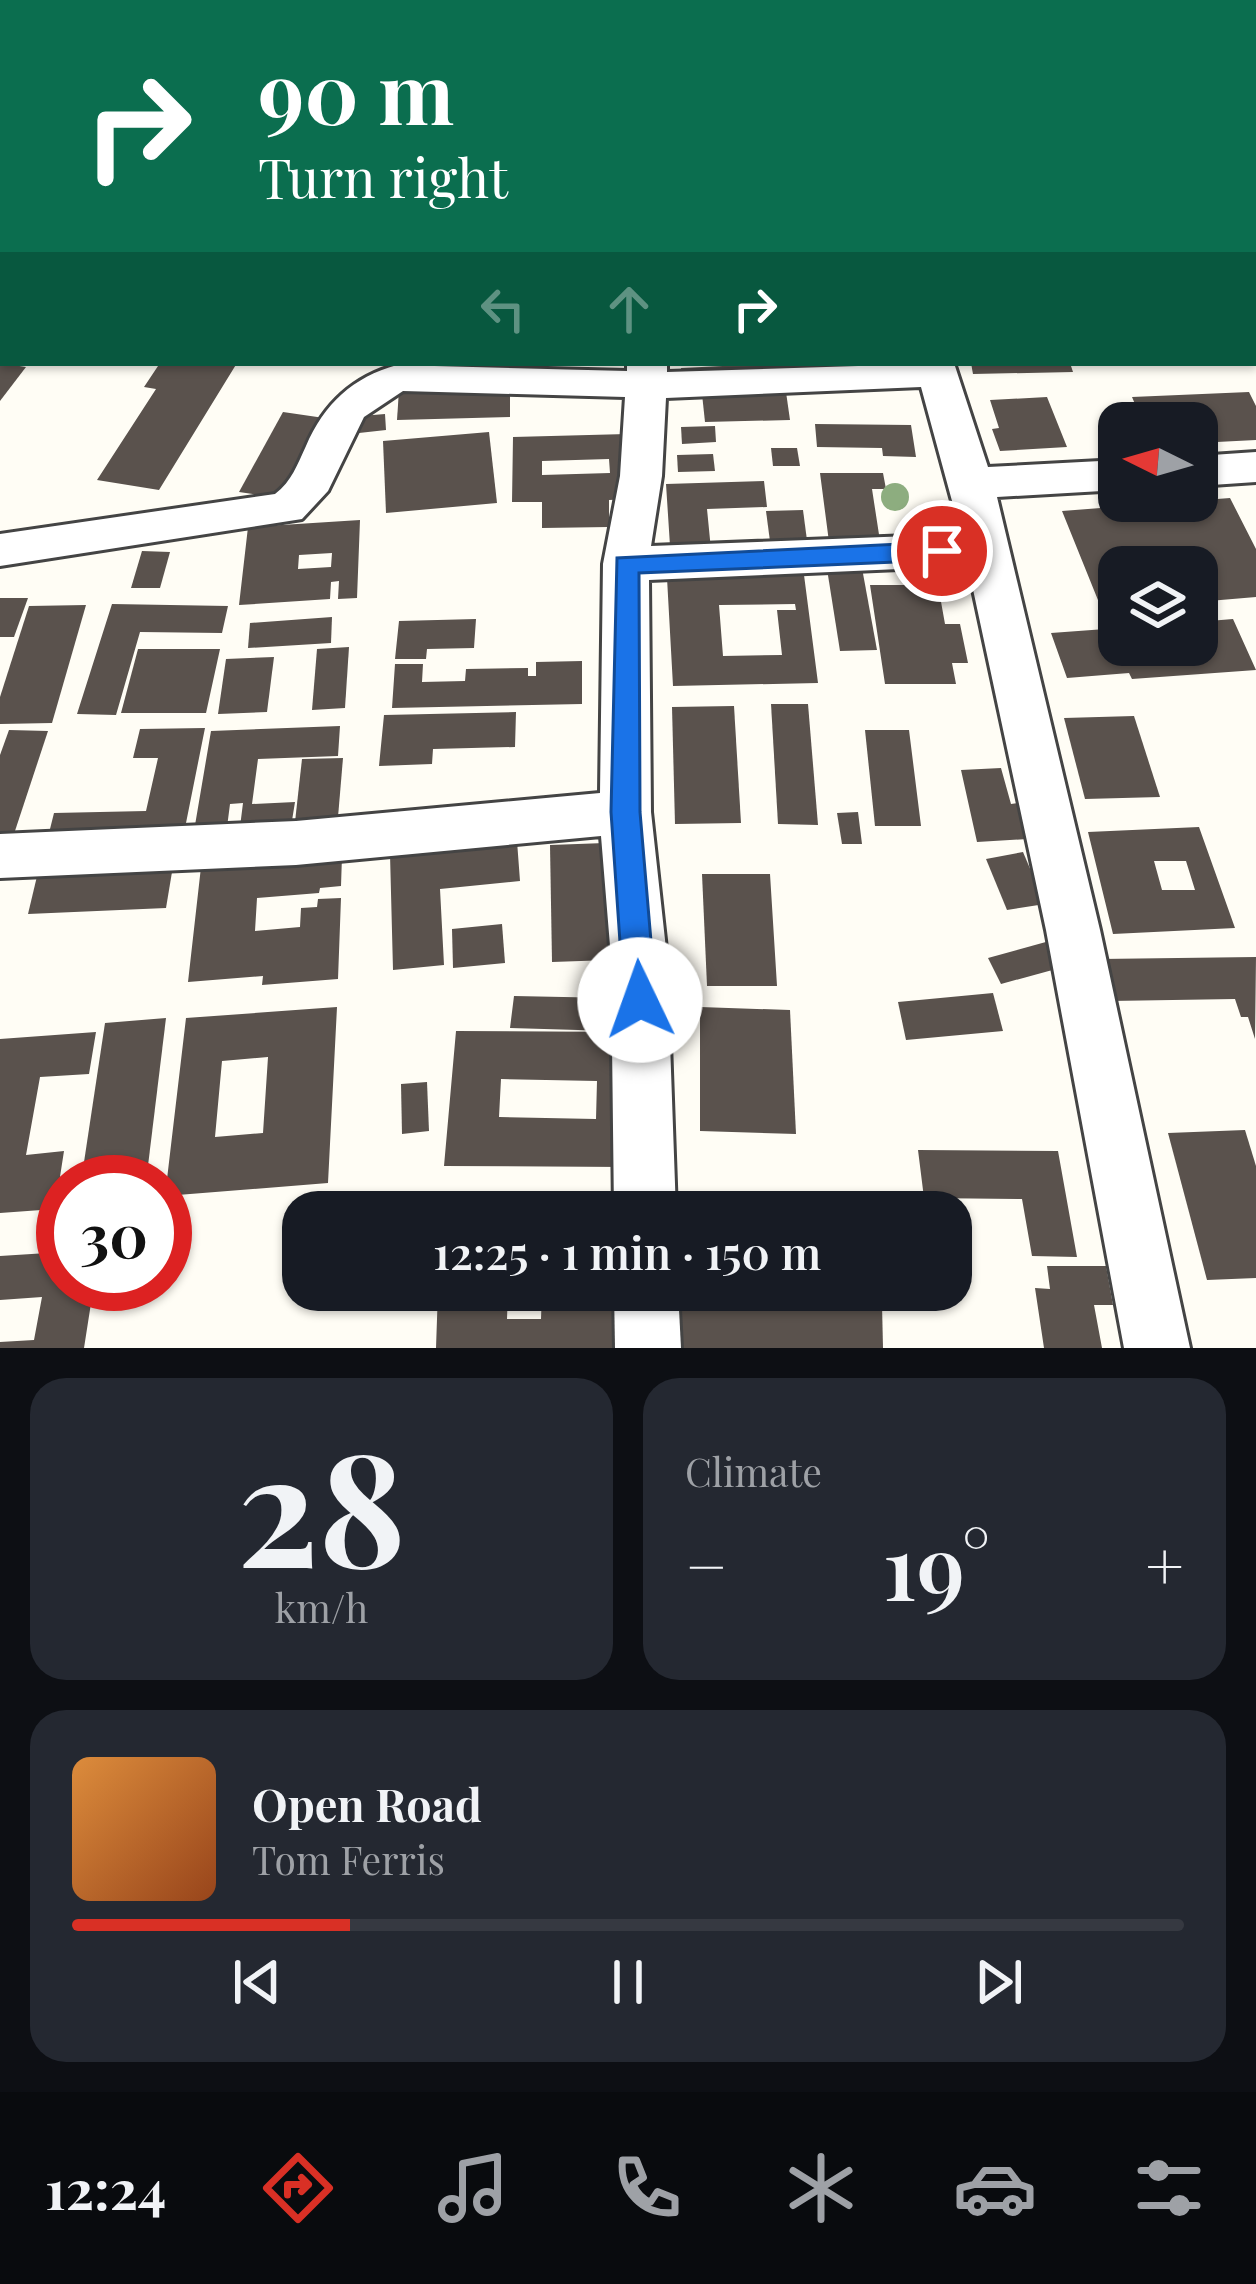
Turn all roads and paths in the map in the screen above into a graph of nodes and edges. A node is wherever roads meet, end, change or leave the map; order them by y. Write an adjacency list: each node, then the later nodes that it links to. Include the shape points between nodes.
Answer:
1 (936, 368): 2 (street, via 787,385); 6 (street)
2 (646, 373): 8 (street, via 397,379 344,410 303,493 287,508); 9 (street)
3 (1256, 467): 4 (street)
4 (1218, 470)
5 (1098, 476): 6 (street)
6 (972, 483): 7 (street)
7 (987, 549): 9 (street); 15 (street)
8 (0, 550)
9 (626, 565): 10 (street)
10 (625, 812): 11 (street, via 296,843); 12 (street, via 639,958)
11 (0, 856)
12 (645, 1191)
13 (647, 1311): 14 (street)
14 (648, 1348)
15 (1157, 1348)

